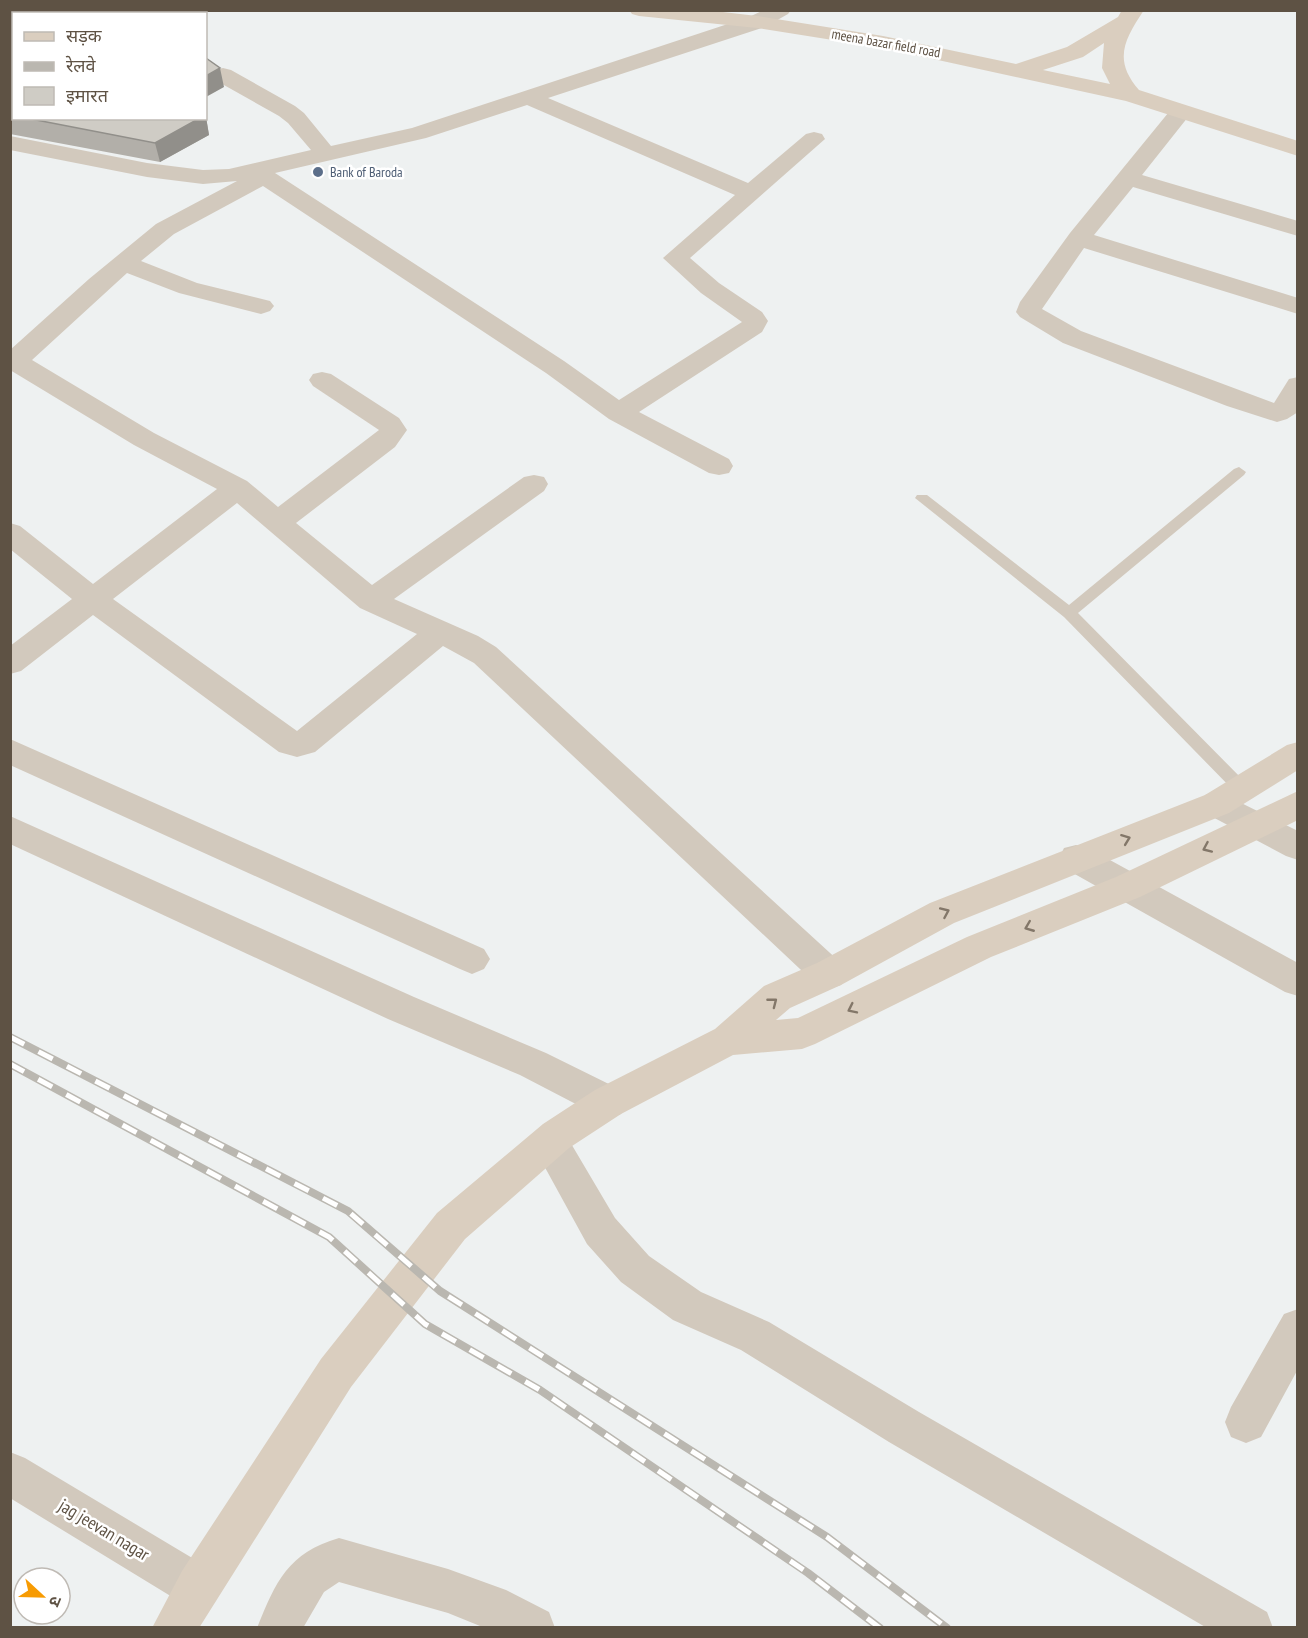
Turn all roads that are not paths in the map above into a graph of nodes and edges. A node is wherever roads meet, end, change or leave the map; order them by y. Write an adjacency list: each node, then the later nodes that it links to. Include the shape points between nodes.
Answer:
1 (639, 10): 4 (main road, meena bazar field road)
2 (781, 10): 4 (street)
3 (1128, 16): 5 (main road, via 1075,52); 7 (main road, via 1119,30 1113,64 1115,75)
4 (757, 22): 5 (main road, meena bazar field road); 8 (street)
5 (1021, 70): 7 (main road, meena bazar field road)
6 (223, 75): 13 (street, via 287,111)
7 (1131, 95): 9 (main road, meena bazar field road)
8 (528, 97): 13 (street, via 418,133); 16 (street)
9 (1181, 112): 12 (main road, meena bazar field road); 15 (street)
10 (813, 139): 16 (street)
11 (10, 143): 14 (street, via 202,177)
12 (1298, 149)
13 (326, 154): 14 (street)
14 (263, 172): 19 (street, via 165,229); 25 (street)
15 (1127, 178): 17 (street); 18 (street)
16 (751, 193): 25 (street, via 675,260 753,318 753,326)
17 (1298, 229)
18 (1079, 238): 21 (street); 24 (street, via 1029,307 1033,316 1072,337 1277,413 1287,407)
19 (123, 263): 20 (street, via 188,288); 22 (street)
20 (261, 306)
21 (1298, 306)
22 (12, 360): 29 (street, via 144,439)
23 (322, 380): 31 (street, via 393,430 385,441)
24 (1298, 385)
25 (619, 413): 26 (street)
26 (719, 466)
27 (1239, 472): 35 (lane)
28 (534, 484): 34 (street)
29 (237, 488): 31 (street); 33 (street)
30 (922, 498): 35 (lane)
31 (278, 522): 34 (street)
32 (10, 533): 33 (street)
33 (93, 600): 36 (street, via 297,745); 37 (street)
34 (371, 601): 36 (street)
35 (1069, 613): 40 (lane)
36 (439, 633): 48 (street, via 485,655)
37 (10, 663)
38 (10, 751): 47 (street)
39 (1298, 754): 40 (main road)
40 (1229, 796): 42 (street); 45 (main road, one-way to 40)
41 (1298, 804): 42 (main road)
42 (1257, 826): 44 (street); 46 (main road, one-way to 46)
43 (10, 829): 51 (street, via 401,1008 533,1064)
44 (1298, 847)
45 (1076, 858): 46 (street); 48 (main road, one-way to 45, via 942,913)
46 (1128, 887): 49 (street); 50 (main road, one-way to 50, via 979,947 802,1033)
47 (472, 959)
48 (829, 974): 50 (main road, one-way to 48, via 777,998)
49 (1298, 981)
50 (728, 1040): 51 (main road)
51 (608, 1102): 52 (main road)
52 (550, 1142): 56 (main road, via 451,1226 336,1373); 60 (street, via 601,1231 635,1269 687,1306 755,1336)
53 (1298, 1328): 54 (street)
54 (1246, 1422)
55 (10, 1473): 56 (street, jag jeevan nagar)
56 (198, 1587): 57 (main road)
57 (174, 1628)
58 (279, 1628): 59 (street, via 306,1578 324,1562 339,1560 490,1606)
59 (533, 1628)
60 (1251, 1628)

